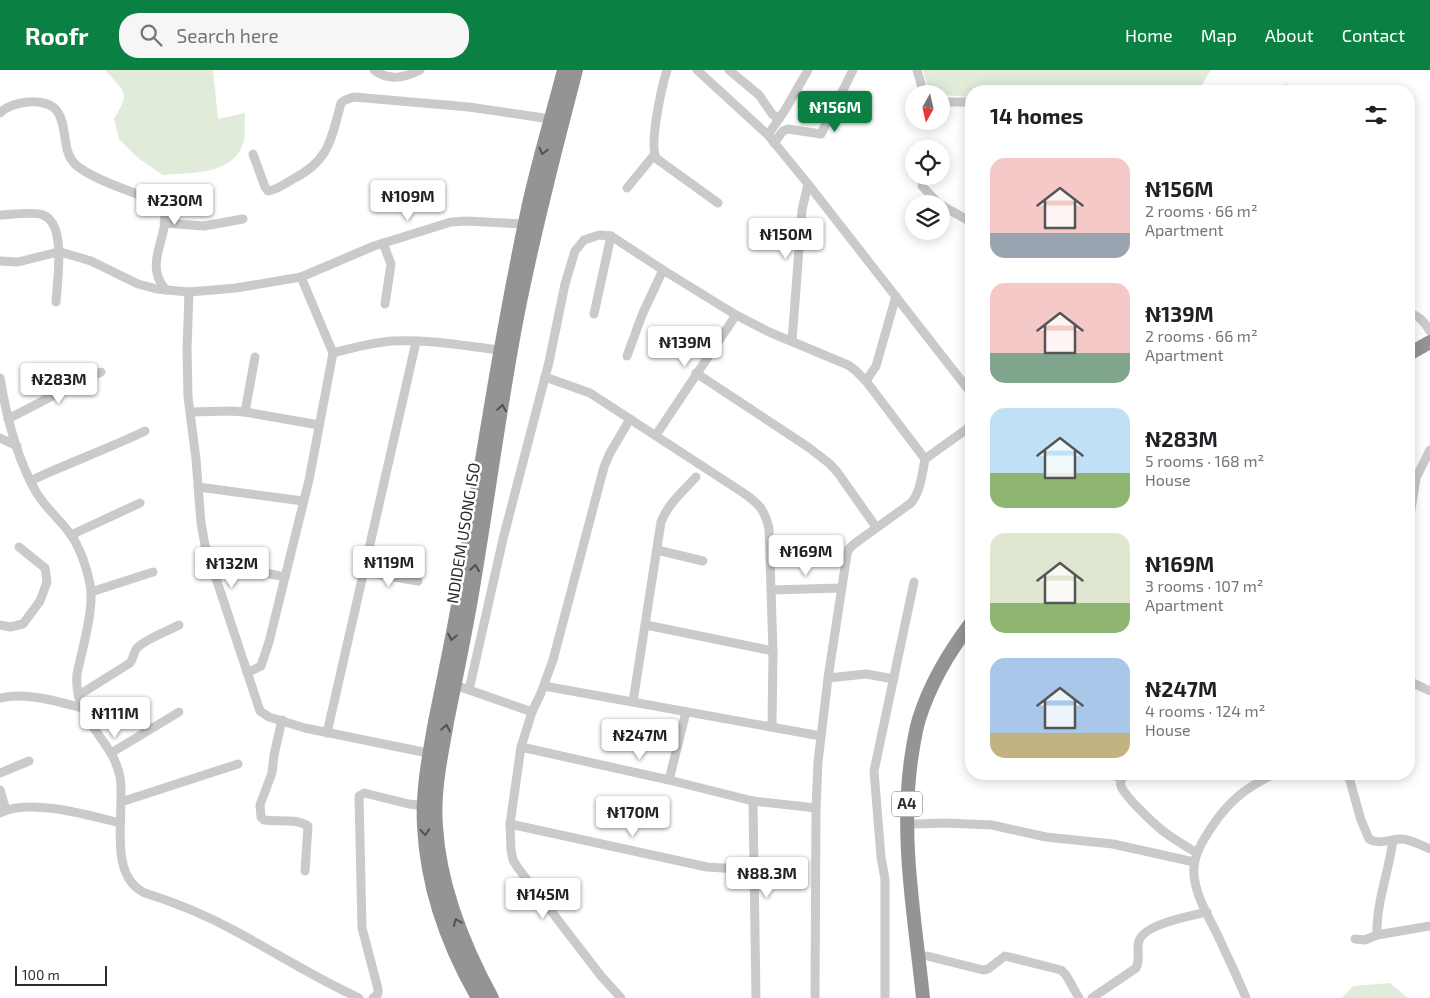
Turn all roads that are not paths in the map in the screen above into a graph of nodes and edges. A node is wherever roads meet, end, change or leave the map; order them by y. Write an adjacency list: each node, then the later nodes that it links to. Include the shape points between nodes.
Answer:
1 (374, 70): 2 (street, via 400,78)
2 (420, 70)
3 (564, 70): 15 (highway, NDIDEM USONG ISO)
4 (576, 70): 104 (highway, NDIDEM USONG ISO, one-way to 4, via 470,604 518,313 543,194)
5 (667, 70): 20 (street)
6 (698, 70): 17 (street)
7 (729, 70): 16 (street, via 759,95)
8 (808, 70): 16 (street)
9 (852, 70): 18 (street, via 821,134 788,129)
10 (918, 70): 11 (street)
11 (922, 85)
12 (950, 102): 13 (street)
13 (965, 102)
14 (0, 113): 30 (street, via 8,107 25,103 48,105 61,118 69,155 76,164 102,179 154,200 161,205)
15 (551, 119): 19 (street, via 469,106 354,97 341,104 326,152 300,176 268,191); 31 (highway, NDIDEM USONG ISO, one-way to 31)
16 (779, 119): 17 (street)
17 (768, 135): 18 (street)
18 (774, 143): 21 (street)
19 (253, 154)
20 (654, 155): 23 (street); 25 (street)
21 (808, 184): 40 (street); 47 (street, via 802,210)
22 (922, 186): 24 (street)
23 (628, 188)
24 (931, 195)
25 (718, 203)
26 (950, 210): 29 (street)
27 (0, 215): 34 (street, via 41,214 52,220)
28 (243, 219): 30 (street, via 204,226)
29 (965, 219)
30 (164, 223): 38 (street, via 157,270 159,282)
31 (524, 224): 33 (street, via 451,222); 50 (highway, NDIDEM USONG ISO)
32 (611, 236): 36 (street); 43 (street); 59 (street, via 591,237 575,251)
33 (383, 243): 37 (street); 42 (street, via 391,264)
34 (59, 252): 35 (street, via 18,262); 38 (street, via 91,261 138,284); 41 (street)
35 (0, 261)
36 (663, 270): 44 (street); 54 (street)
37 (301, 277): 39 (street); 53 (street)
38 (166, 290): 39 (street)
39 (189, 292): 63 (street)
40 (896, 296): 61 (street, via 876,366); 62 (street)
41 (56, 302)
42 (385, 304)
43 (594, 314)
44 (736, 314): 47 (street); 58 (street)
45 (1415, 315): 46 (street, via 1423,320)
46 (1430, 331)
47 (792, 341): 61 (street, via 848,365)
48 (416, 342): 50 (street); 53 (street, via 378,343); 88 (street)
49 (1430, 342): 51 (highway)
50 (500, 350): 104 (highway, NDIDEM USONG ISO, one-way to 104, via 458,602)
51 (1415, 351)
52 (1430, 352): 56 (highway)
53 (333, 353): 67 (street)
54 (627, 356)
55 (255, 357): 64 (street)
56 (1415, 361)
57 (101, 372): 66 (street)
58 (696, 373): 70 (street); 81 (street, via 830,464)
59 (545, 377): 65 (street, via 590,393); 107 (street, via 503,539)
60 (0, 378): 66 (street)
61 (866, 381): 74 (street)
62 (965, 385)
63 (190, 412): 64 (street); 78 (street)
64 (245, 412): 67 (street)
65 (630, 419): 70 (street); 106 (street, via 604,467)
66 (8, 420): 72 (street)
67 (319, 425): 79 (street)
68 (145, 430): 76 (street)
69 (965, 430): 74 (street)
70 (656, 435): 93 (street, via 742,492 764,512 769,529)
71 (0, 438): 72 (street)
72 (17, 446): 76 (street)
73 (1430, 450): 77 (street)
74 (925, 459): 81 (street, via 915,498)
75 (696, 477): 84 (street, via 665,512)
76 (30, 481): 82 (street)
77 (1415, 484)
78 (198, 487): 79 (street); 86 (street, via 201,523)
79 (303, 501): 89 (street)
80 (140, 503): 82 (street)
81 (876, 527): 92 (street, via 849,549)
82 (71, 535): 94 (street, via 84,562)
83 (19, 547): 95 (street, via 45,568 47,582 40,600 23,624)
84 (657, 550): 85 (street); 97 (street)
85 (703, 561)
86 (213, 569): 89 (street, via 236,567); 101 (street)
87 (153, 572): 94 (street)
88 (364, 572): 90 (street); 118 (street)
89 (285, 577): 101 (street, via 263,662 258,669)
90 (418, 581)
91 (914, 582): 103 (street)
92 (841, 588): 93 (street); 102 (street)
93 (771, 590): 100 (street)
94 (91, 592): 109 (street, via 77,674)
95 (0, 625)
96 (179, 625): 109 (street, via 144,642 136,649 130,663)
97 (646, 626): 100 (street); 111 (street)
98 (965, 631): 159 (highway, A4, via 939,670 919,719 907,789 907,835)
99 (965, 644): 138 (highway, A4, via 947,675 928,722 918,765)
100 (774, 651): 117 (street)
101 (247, 673): 116 (street, via 260,711)
102 (828, 678): 103 (street, via 866,674); 119 (street)
103 (894, 679): 158 (street, via 874,771 885,879)
104 (449, 682): 107 (street); 122 (highway, NDIDEM USONG ISO)
105 (1415, 684): 108 (street)
106 (544, 686): 111 (street); 114 (street)
107 (469, 690): 114 (street)
108 (1430, 691)
109 (79, 696): 112 (street)
110 (0, 698): 112 (street, via 24,697)
111 (632, 702): 115 (street)
112 (82, 708): 121 (street)
113 (179, 712): 121 (street)
114 (532, 712): 120 (street)
115 (686, 712): 117 (street); 126 (street)
116 (282, 720): 118 (street); 143 (street, via 260,813 264,820 286,820 308,826)
117 (772, 727): 119 (street)
118 (327, 733): 122 (street)
119 (821, 736): 134 (street)
120 (521, 747): 126 (street); 137 (street)
121 (111, 753): 133 (street, via 120,776)
122 (435, 754): 131 (highway, NDIDEM USONG ISO)
123 (29, 761): 125 (street)
124 (238, 764): 133 (street)
125 (0, 773)
126 (669, 780): 132 (street)
127 (1123, 780): 141 (street, via 1121,784 1127,795 1155,824)
128 (1264, 780): 141 (street, via 1231,802 1212,827)
129 (1350, 780): 139 (street, via 1369,839 1376,842)
130 (0, 790): 135 (street)
131 (428, 797): 148 (highway, NDIDEM USONG ISO, one-way to 148, via 426,848 431,880); 149 (highway, NDIDEM USONG ISO, one-way to 131, via 443,877); 152 (street, via 409,804 364,793 359,796 362,928 378,989)
132 (753, 801): 134 (street); 142 (street)
133 (121, 802): 136 (street)
134 (816, 808): 157 (street)
135 (3, 812): 136 (street, via 22,807 68,811)
136 (120, 823): 151 (street, via 124,867 137,890 207,916 319,980)
137 (510, 824): 142 (street, via 708,867); 155 (street, via 511,850 518,868)
138 (915, 824): 141 (street, via 992,825 1046,837); 150 (highway, A4)
139 (1393, 840): 140 (street, via 1409,840); 146 (street, via 1379,906)
140 (1430, 849)
141 (1196, 857): 144 (street, via 1196,887)
142 (754, 870): 156 (street)
143 (306, 871)
144 (1207, 912): 162 (street, via 1145,933 1139,940 1136,968); 163 (street)
145 (1430, 926): 146 (street)
146 (1377, 935): 147 (street, via 1365,940)
147 (1355, 939)
148 (450, 941): 149 (highway); 153 (highway, NDIDEM USONG ISO)
149 (467, 948): 154 (highway, NDIDEM USONG ISO)
150 (927, 956): 160 (highway, A4); 161 (street, via 983,970 1004,956 1056,968 1066,975)
151 (359, 998)
152 (373, 998)
153 (478, 998)
154 (492, 998)
155 (621, 998)
156 (756, 998)
157 (815, 998)
158 (885, 998)
159 (923, 998)
160 (932, 998)
161 (1079, 998)
162 (1092, 998)
163 (1246, 998)

